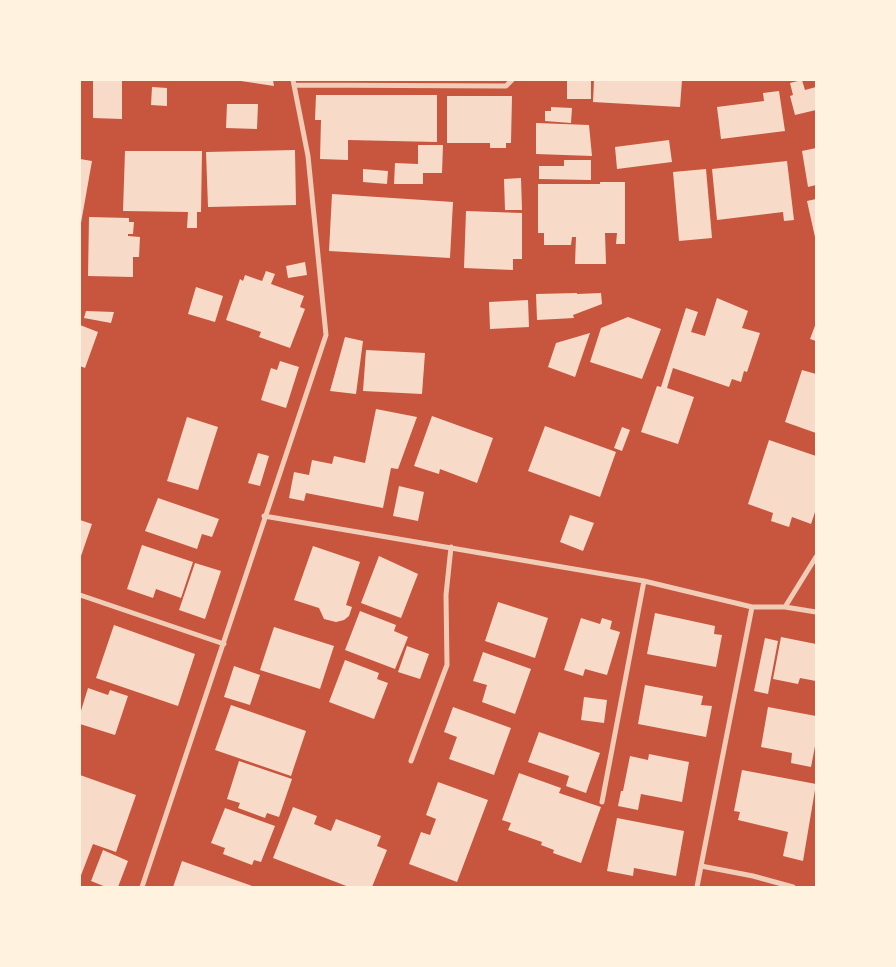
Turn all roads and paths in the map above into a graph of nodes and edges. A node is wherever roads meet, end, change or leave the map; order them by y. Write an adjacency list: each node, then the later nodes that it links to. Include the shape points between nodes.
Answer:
1 (512, 80): 2 (street, via 506,86)
2 (293, 82): 3 (street, via 308,156 326,335)
3 (264, 516): 4 (street); 11 (street)
4 (451, 547): 6 (street); 12 (street, via 446,595 448,665)
5 (816, 556): 9 (street)
6 (644, 581): 8 (street); 13 (street)
7 (80, 595): 11 (street)
8 (752, 607): 9 (street); 14 (street)
9 (785, 607): 10 (street)
10 (816, 612)
11 (224, 644): 15 (street)
12 (411, 761)
13 (602, 802)
14 (701, 866): 16 (street); 17 (street)
15 (142, 887)
16 (697, 887)
17 (793, 887)

